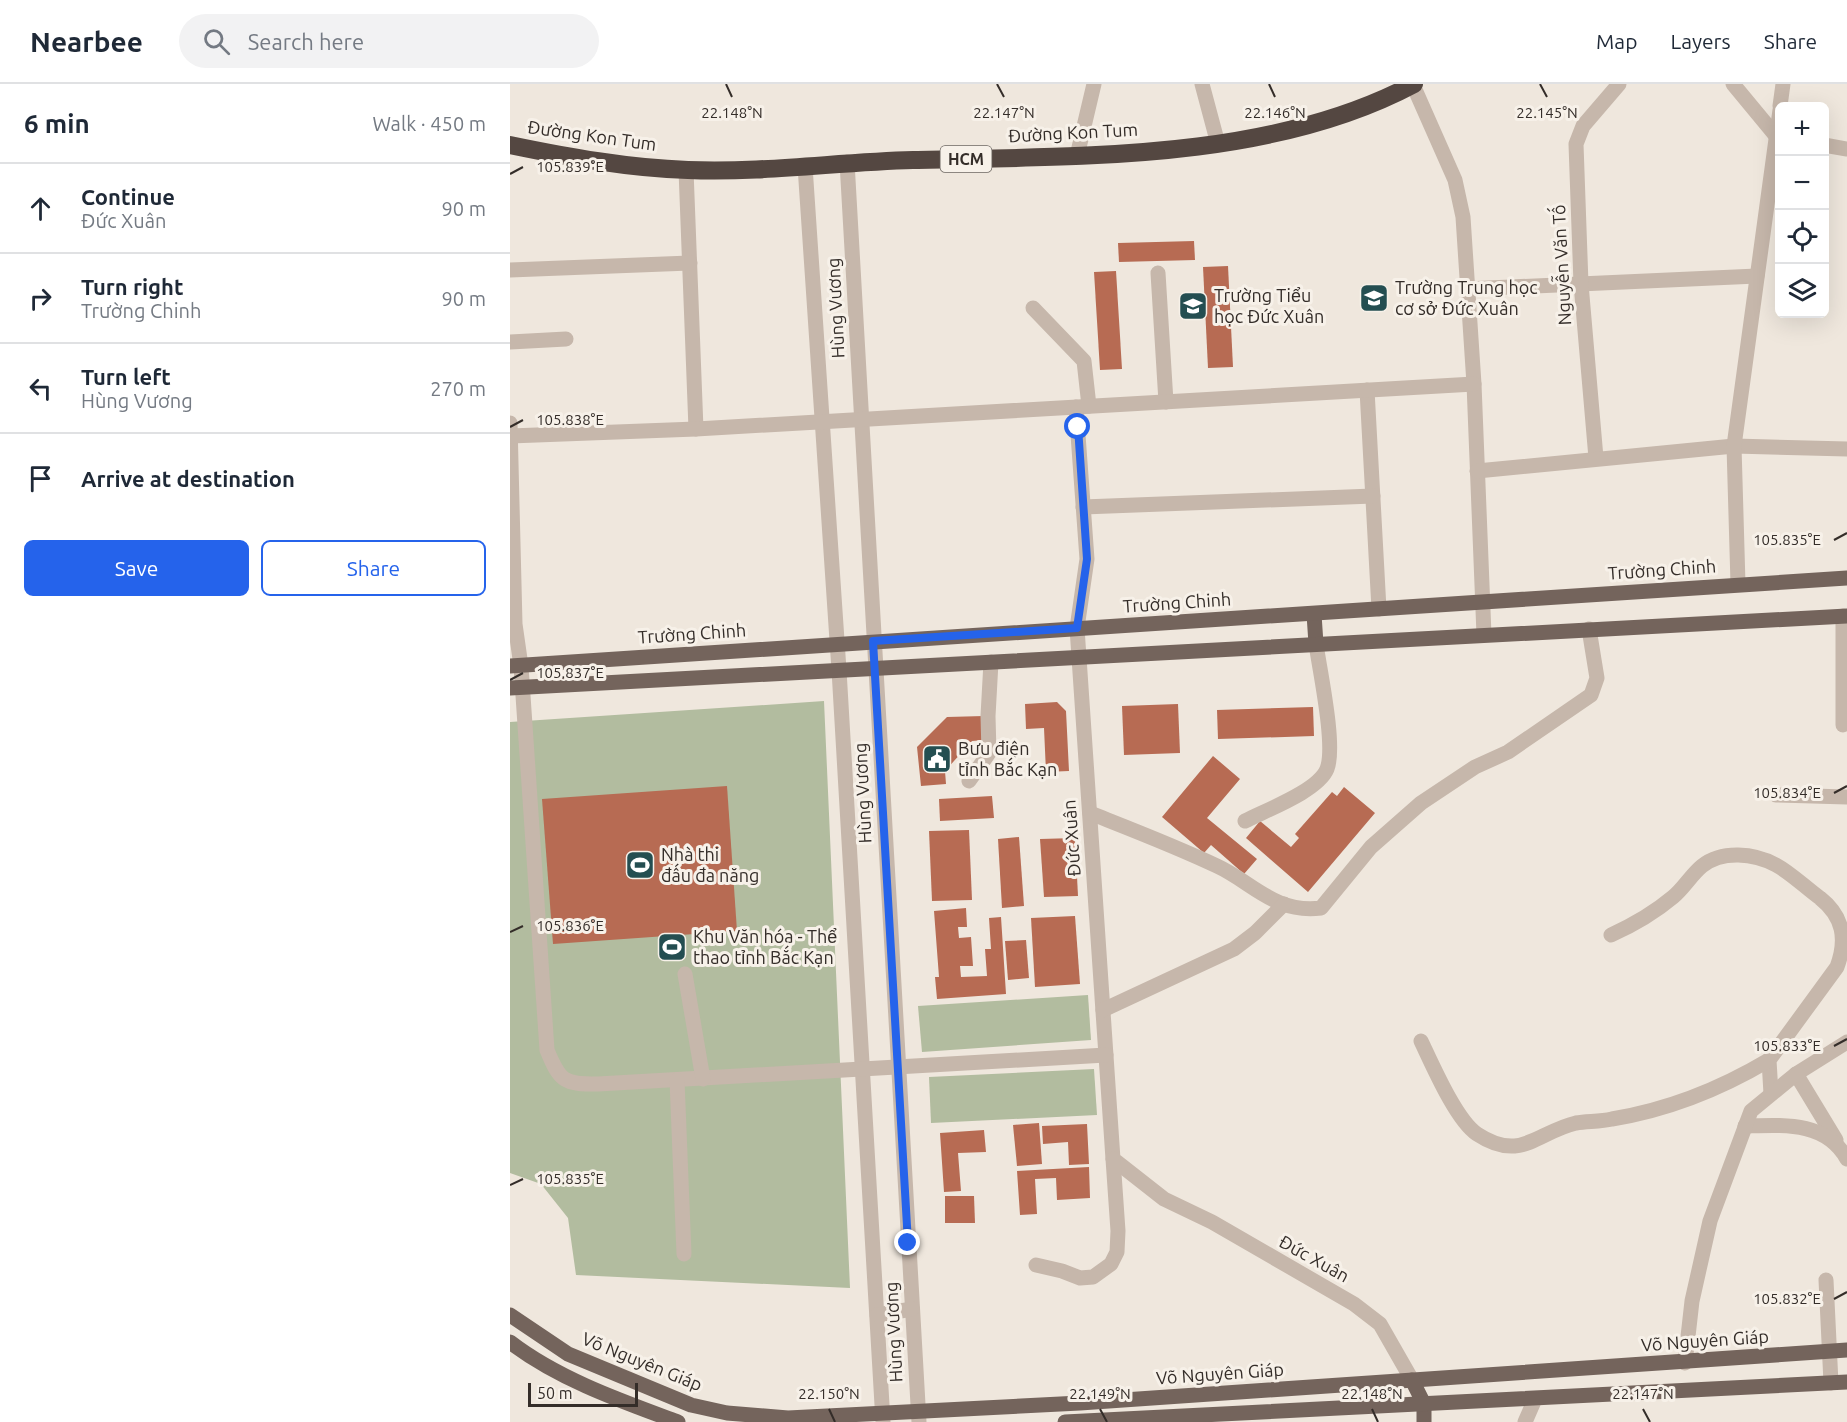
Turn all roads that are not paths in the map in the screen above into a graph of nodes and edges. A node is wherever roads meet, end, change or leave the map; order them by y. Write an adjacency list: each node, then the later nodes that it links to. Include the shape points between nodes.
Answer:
1 (1094, 84): 13 (street)
2 (1202, 84): 10 (street)
3 (1413, 84): 10 (highway, Đường Kon Tum / HCM, via 1361,107 1302,126); 23 (street, via 1455,180 1463,218)
4 (1619, 84): 22 (street, Nguyễn Văn Tố, via 1583,126 1576,144)
5 (1733, 84): 8 (street)
6 (1783, 84): 7 (street)
7 (1781, 102)
8 (1775, 133)
9 (510, 144): 17 (highway, Đường Kon Tum / HCM, via 571,157)
10 (1218, 144): 13 (highway, Đường Kon Tum / HCM)
11 (1829, 146): 12 (street)
12 (1847, 149)
13 (1077, 156): 15 (highway, Đường Kon Tum / HCM)
14 (1775, 156): 21 (street)
15 (847, 162): 16 (highway, Đường Kon Tum / HCM); 31 (street, Hùng Vương)
16 (805, 166): 17 (highway, Đường Kon Tum / HCM); 32 (street, Hùng Vương)
17 (686, 170): 18 (street)
18 (690, 263): 19 (street); 33 (street)
19 (510, 270)
20 (1158, 273): 29 (street)
21 (1757, 276): 22 (street); 35 (street)
22 (1581, 284): 23 (street); 37 (street, Nguyễn Văn Tố)
23 (1467, 289): 27 (street)
24 (1033, 308): 30 (street, Đức Xuân, via 1084,361)
25 (566, 339): 26 (street)
26 (510, 342)
27 (1474, 384): 28 (street); 38 (street)
28 (1367, 390): 29 (street); 39 (street)
29 (1166, 402): 30 (street)
30 (1083, 406): 31 (street); 40 (street, Đức Xuân)
31 (861, 419): 32 (street); 51 (street, Hùng Vương)
32 (822, 421): 33 (street); 52 (street, Hùng Vương)
33 (696, 429): 34 (street)
34 (510, 432): 47 (street)
35 (1734, 446): 36 (street); 37 (street); 42 (street)
36 (1847, 449)
37 (1596, 458): 38 (street)
38 (1477, 471): 43 (street)
39 (1373, 496): 40 (street); 44 (street)
40 (1083, 507): 48 (street, Đức Xuân, via 1087,559)
41 (1847, 578): 42 (main road, Trường Chinh)
42 (1738, 584): 43 (main road, Trường Chinh)
43 (1482, 602): 44 (main road, Trường Chinh); 50 (street)
44 (1379, 609): 45 (main road, Trường Chinh)
45 (1314, 614): 48 (main road, Trường Chinh); 53 (main road)
46 (1845, 616): 49 (main road); 60 (street)
47 (513, 624): 56 (street)
48 (1077, 628): 51 (main road, Trường Chinh); 54 (street, Đức Xuân)
49 (1589, 629): 50 (main road); 66 (street, via 1597,678 1591,695 1508,752 1475,767 1420,803 1371,847 1321,908 1308,910)
50 (1484, 635): 53 (main road)
51 (873, 641): 52 (main road, Trường Chinh); 57 (street, Hùng Vương)
52 (837, 644): 56 (main road, Trường Chinh); 58 (street, Hùng Vương)
53 (1316, 644): 54 (main road); 65 (street, via 1331,751 1327,771 1306,790)
54 (1080, 657): 55 (main road); 64 (street, Đức Xuân)
55 (991, 662): 57 (main road); 61 (street, via 989,753)
56 (516, 666): 59 (street)
57 (876, 668): 58 (main road); 74 (street, Hùng Vương)
58 (839, 670): 59 (main road); 75 (street, Hùng Vương)
59 (516, 688): 78 (street, via 547,1050 557,1075 570,1084)
60 (1843, 725)
61 (969, 781)
62 (1776, 795): 63 (street)
63 (1847, 797)
64 (1090, 813): 66 (street, via 1221,867 1254,891); 69 (street, Đức Xuân)
65 (1245, 821)
66 (1284, 904): 69 (street, via 1234,949)
67 (1611, 935): 73 (street, via 1638,923 1674,896 1702,866 1722,855 1754,856 1776,865 1833,908 1844,944 1837,967)
68 (685, 974): 77 (street)
69 (1103, 1010): 72 (street, Đức Xuân)
70 (1421, 1041): 73 (street, via 1439,1081 1476,1133 1506,1145 1524,1145 1570,1124 1613,1119 1709,1091)
71 (1847, 1042): 76 (street)
72 (1106, 1055): 74 (street); 82 (street, Đức Xuân)
73 (1769, 1060): 79 (street)
74 (898, 1069): 75 (street); 86 (street, Hùng Vương)
75 (862, 1071): 77 (street); 88 (street, Hùng Vương)
76 (1796, 1074): 79 (street); 81 (street)
77 (703, 1079): 78 (street)
78 (677, 1080): 83 (street)
79 (1771, 1094): 80 (street, via 1751,1111)
80 (1744, 1125): 81 (street, via 1792,1125 1825,1134); 92 (street, via 1710,1221)
81 (1844, 1153)
82 (1113, 1159): 84 (street, Đức Xuân, via 1118,1231 1117,1252 1111,1264 1093,1277 1080,1278); 93 (street, Đức Xuân, via 1164,1199 1212,1222 1354,1304 1380,1324)
83 (684, 1254)
84 (1036, 1265)
85 (1826, 1280): 91 (street)
86 (912, 1309): 88 (street); 98 (street, Hùng Vương)
87 (510, 1315): 99 (main road, Võ Nguyên Giáp, via 568,1354 691,1405 727,1413 788,1418)
88 (877, 1316): 99 (street, Hùng Vương)
89 (510, 1342): 100 (main road, via 586,1385)
90 (1847, 1350): 91 (main road, Võ Nguyên Giáp)
91 (1829, 1351): 92 (main road, Võ Nguyên Giáp); 95 (street)
92 (1685, 1363): 93 (main road, Võ Nguyên Giáp)
93 (1412, 1380): 97 (main road); 98 (main road, Võ Nguyên Giáp)
94 (1847, 1382): 95 (main road)
95 (1831, 1383): 96 (main road)
96 (1536, 1400): 97 (main road); 103 (street)
97 (1424, 1404): 101 (main road); 102 (main road)
98 (918, 1417): 99 (main road, Võ Nguyên Giáp)
99 (883, 1418)
100 (678, 1422)
101 (1065, 1422)
102 (1424, 1422)
103 (1525, 1422)

